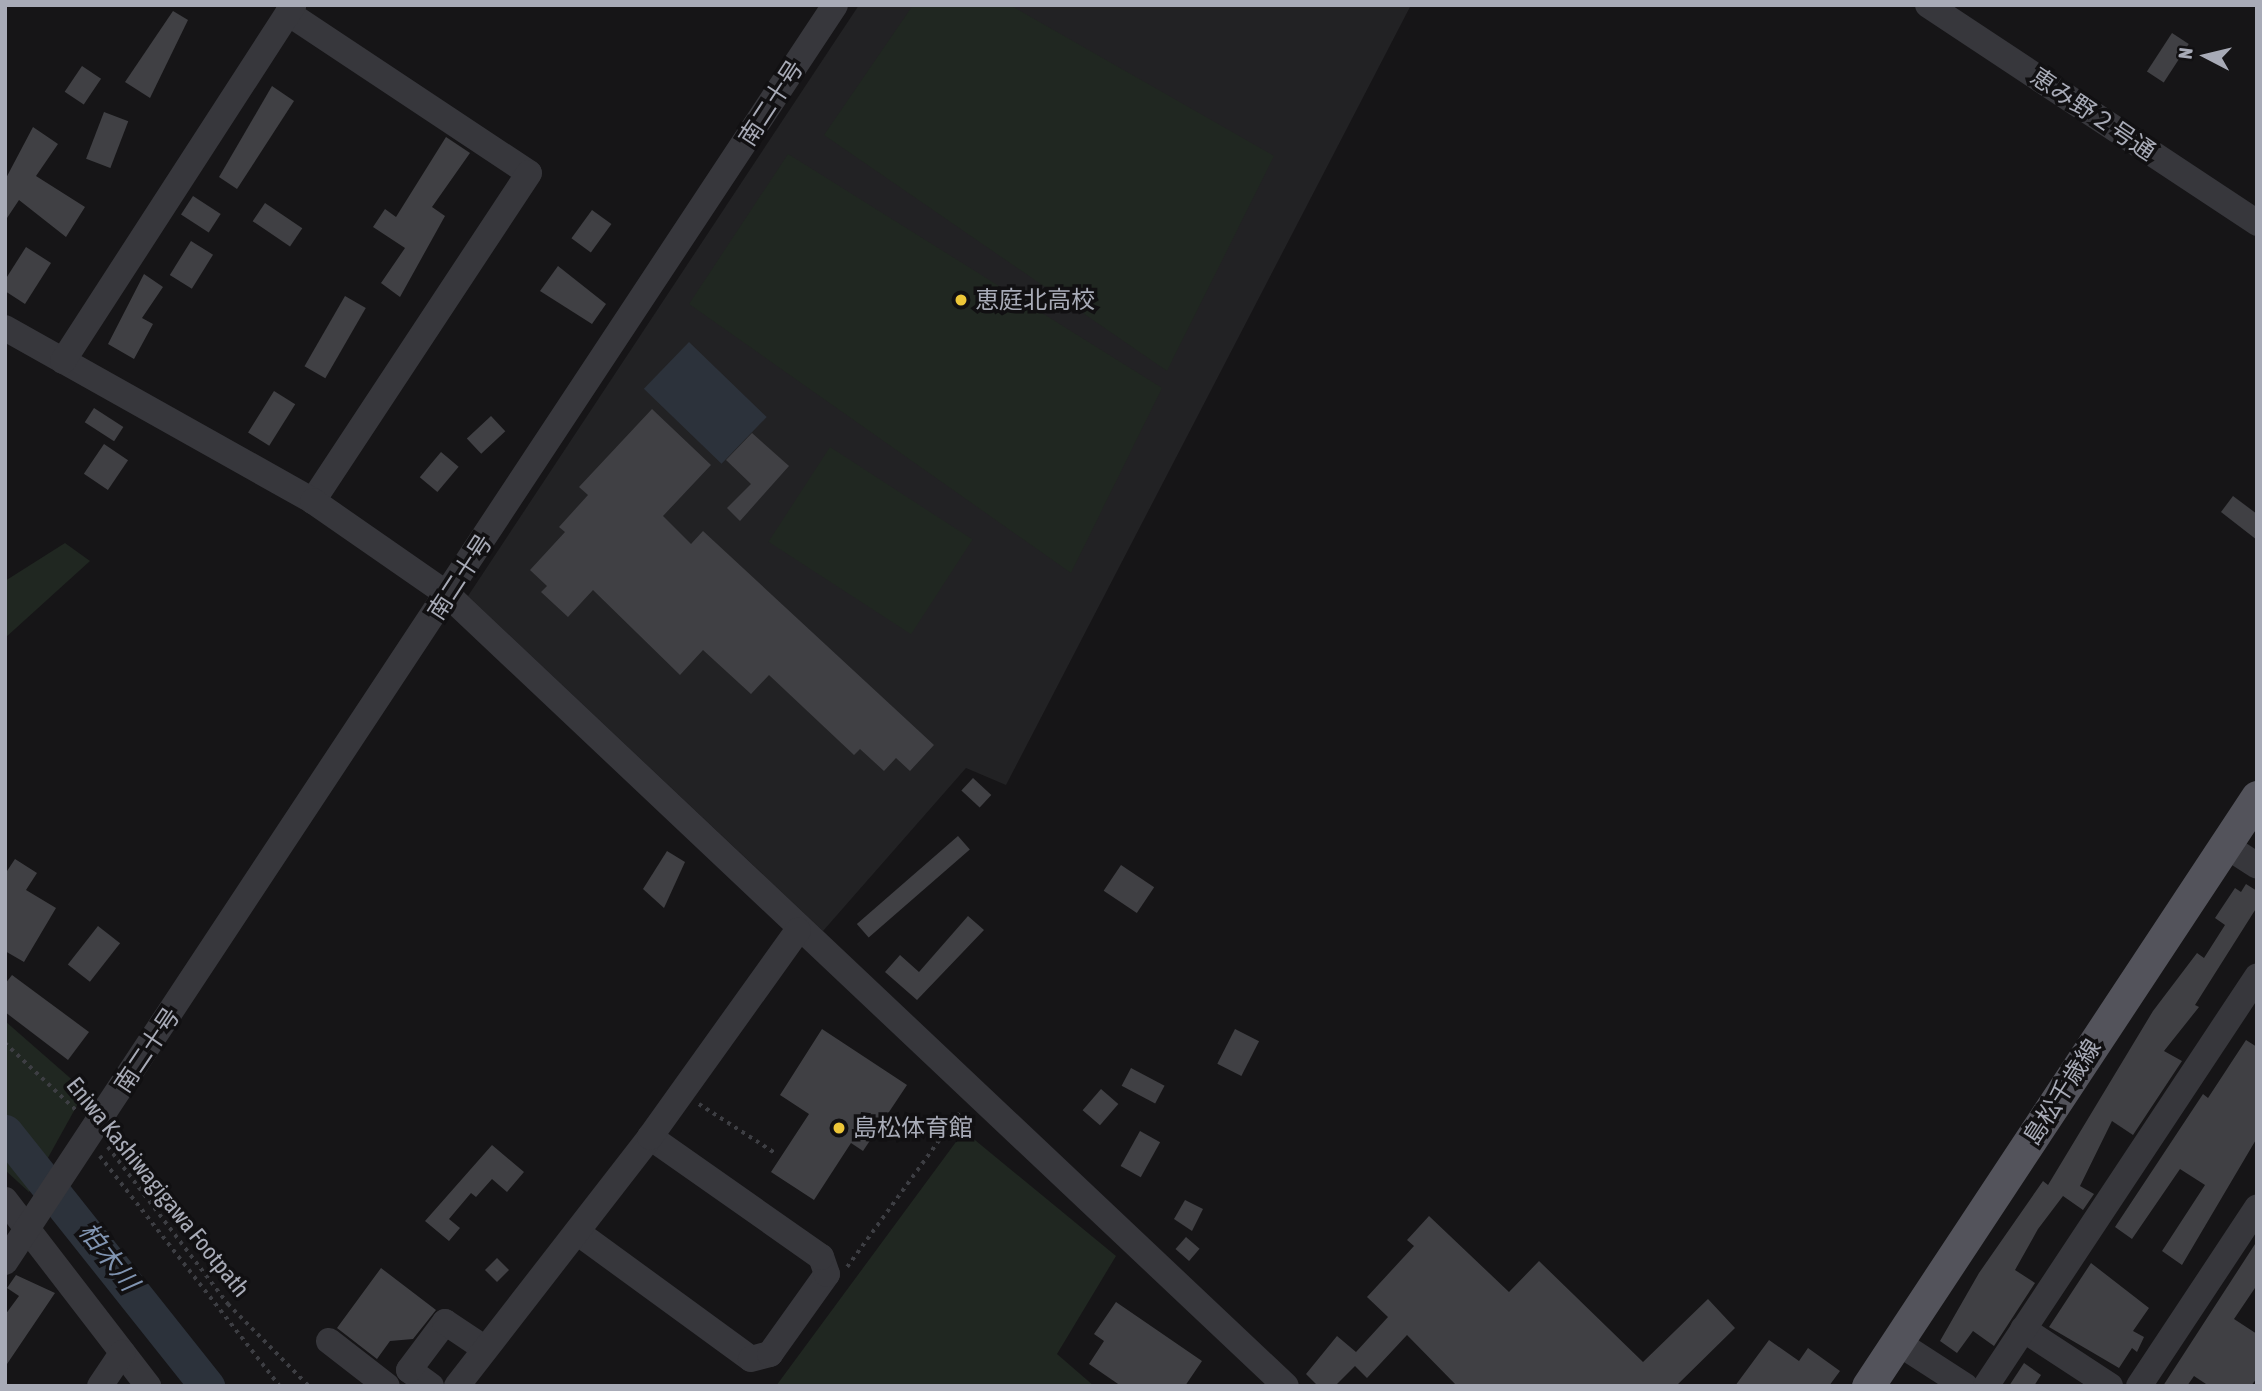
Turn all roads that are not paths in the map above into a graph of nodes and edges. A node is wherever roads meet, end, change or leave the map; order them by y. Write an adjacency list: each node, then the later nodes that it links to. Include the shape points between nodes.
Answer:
1 (835, 5): 8 (street, 南二十号)
2 (1928, 5): 4 (street, 恵み野２号通)
3 (291, 9): 6 (street); 7 (street, via 529,173)
4 (2257, 223)
5 (5, 328): 6 (street)
6 (64, 361): 7 (street)
7 (313, 501): 8 (street)
8 (448, 595): 12 (street); 17 (street, 南二十号)
9 (2257, 797): 10 (main road, 島松千歳線)
10 (2225, 845): 11 (street); 22 (main road, 島松千歳線)
11 (2257, 866)
12 (798, 930): 14 (street); 31 (street)
13 (2257, 977): 20 (street)
14 (650, 1138): 18 (street); 18 (street, via 821,1257 827,1274 770,1354 751,1359)
15 (5, 1199): 17 (street)
16 (2257, 1208): 36 (street)
17 (35, 1218): 19 (street, 南二十号); 24 (street)
18 (577, 1232): 23 (street)
19 (5, 1262)
20 (2023, 1329): 34 (street); 35 (street)
21 (328, 1341): 28 (street)
22 (1897, 1342): 32 (main road, 島松千歳線); 33 (street)
23 (484, 1348): 25 (street, via 444,1321); 30 (street)
24 (122, 1353): 26 (street); 27 (street)
25 (403, 1378): 29 (street)
26 (100, 1386)
27 (148, 1386)
28 (387, 1386)
29 (431, 1386)
30 (457, 1386)
31 (1286, 1386)
32 (1868, 1386)
33 (1965, 1386)
34 (1986, 1386)
35 (2110, 1386)
36 (2139, 1386)

